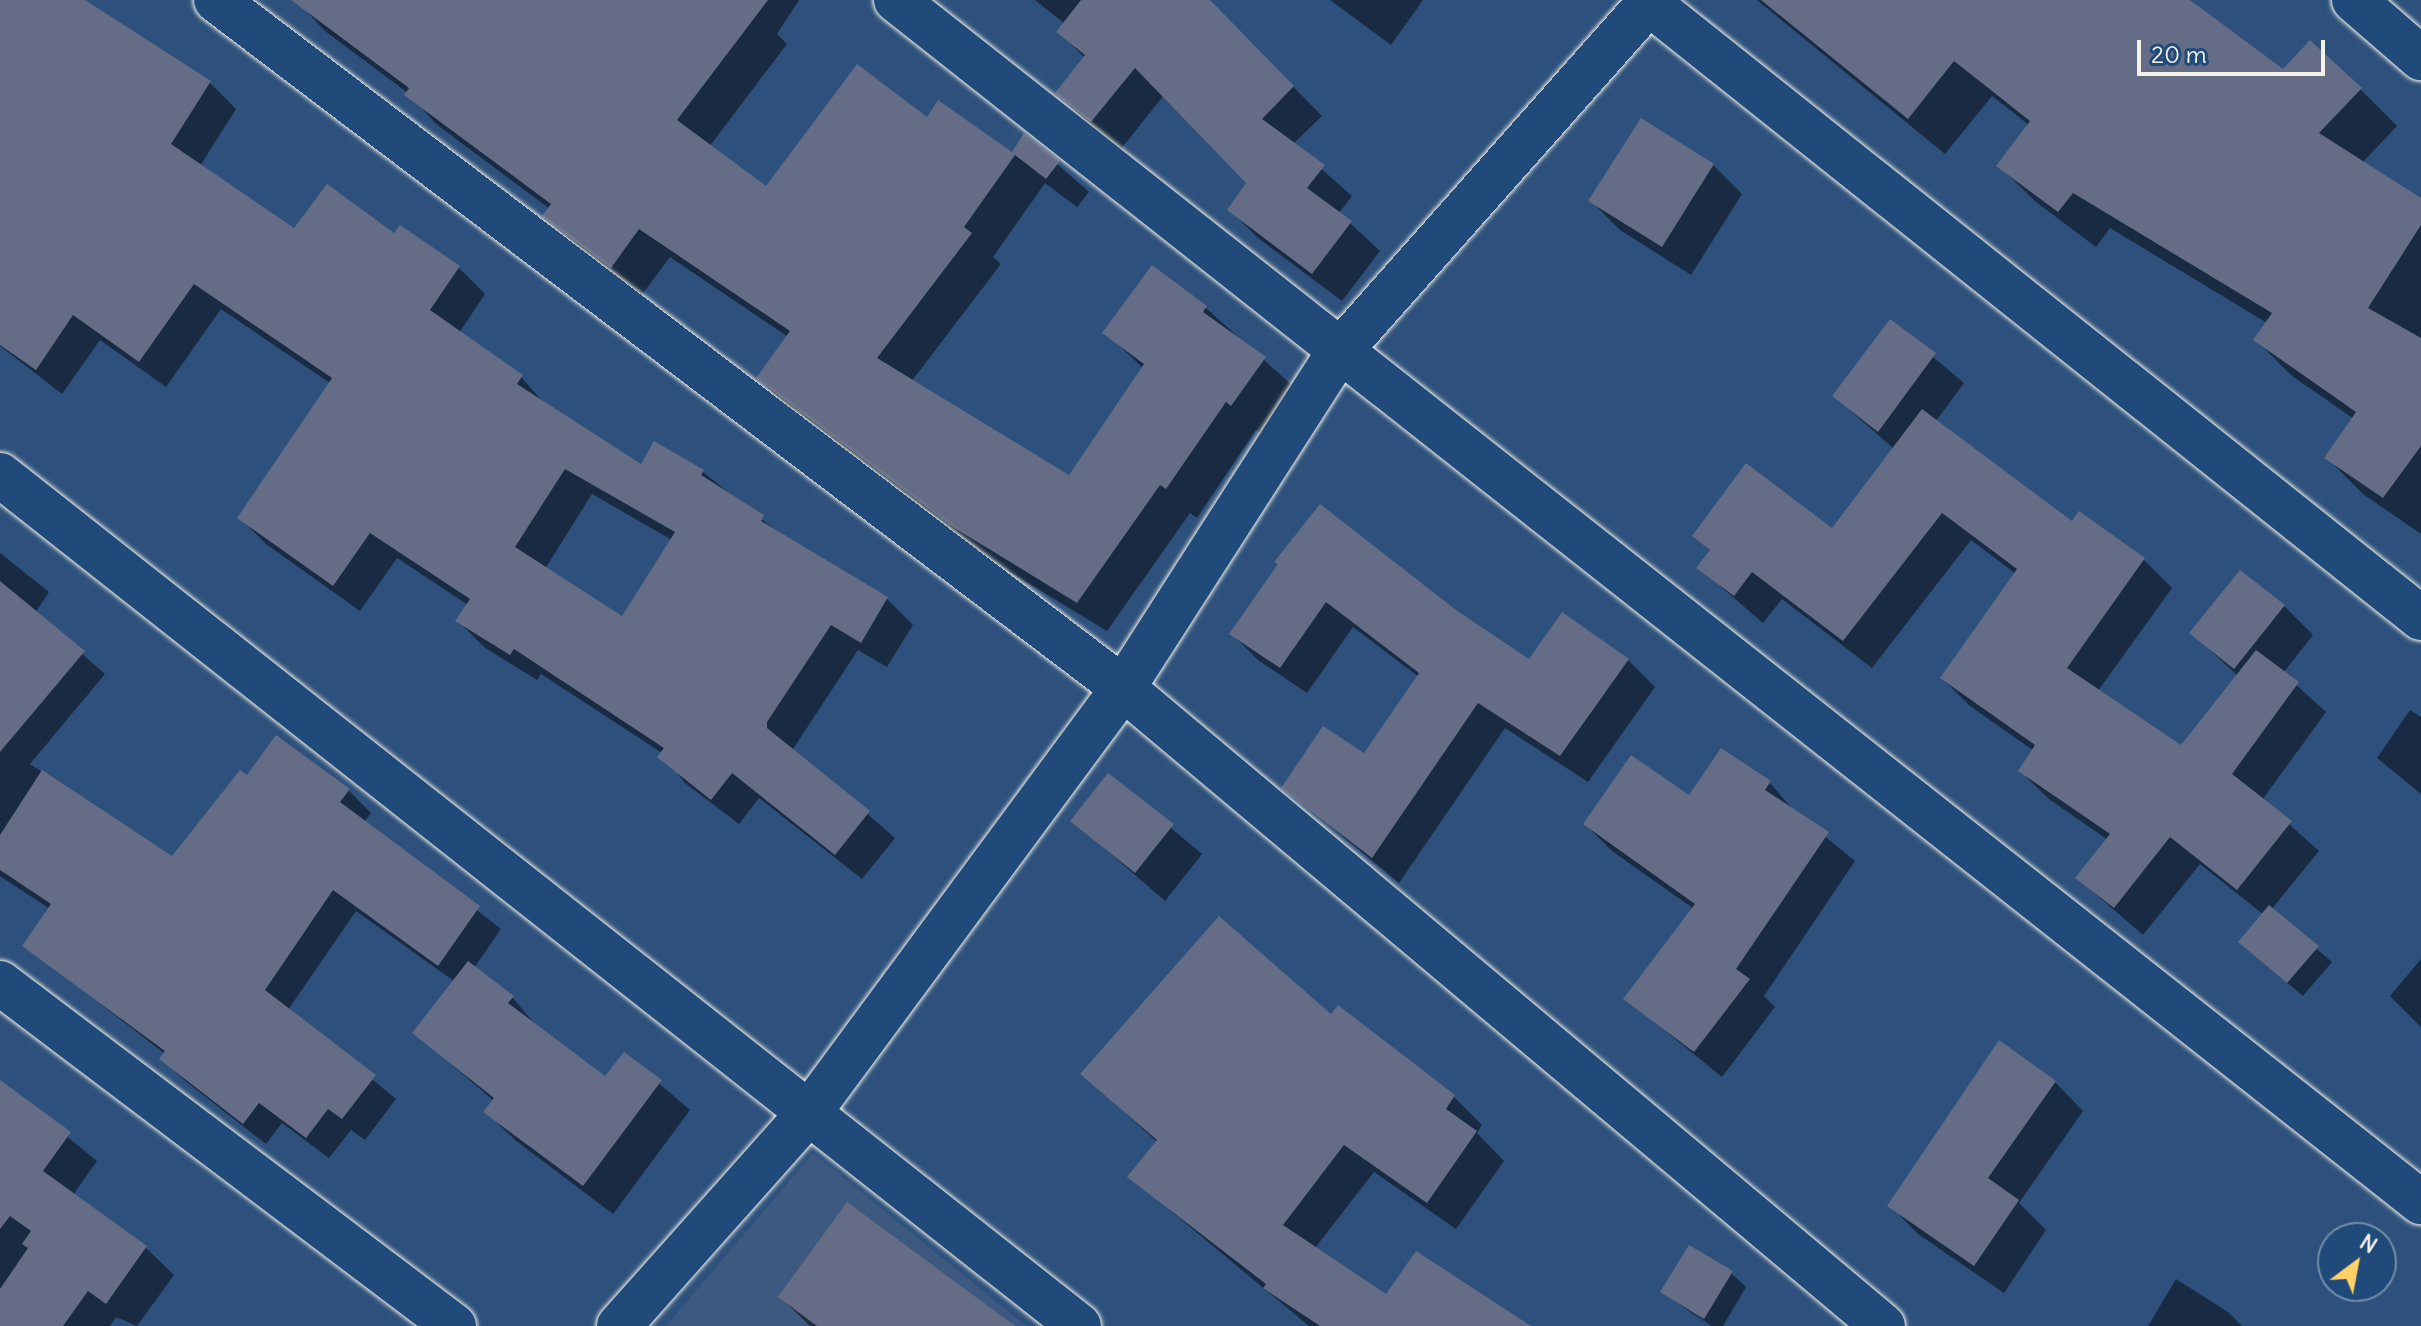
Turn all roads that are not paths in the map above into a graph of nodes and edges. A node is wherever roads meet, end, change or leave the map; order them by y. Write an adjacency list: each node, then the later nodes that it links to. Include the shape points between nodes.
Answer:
1 (216, 0): 9 (street)
2 (896, 0): 6 (street)
3 (2354, 0): 5 (street)
4 (1648, 1): 6 (street); 8 (street)
5 (2421, 58)
6 (1339, 352): 9 (street); 12 (street)
7 (0, 475): 11 (street)
8 (2421, 618)
9 (1123, 688): 11 (street); 16 (street)
10 (0, 983): 13 (street)
11 (809, 1113): 14 (street); 15 (street)
12 (2421, 1202)
13 (454, 1326)
14 (619, 1326)
15 (1079, 1326)
16 (1883, 1326)

